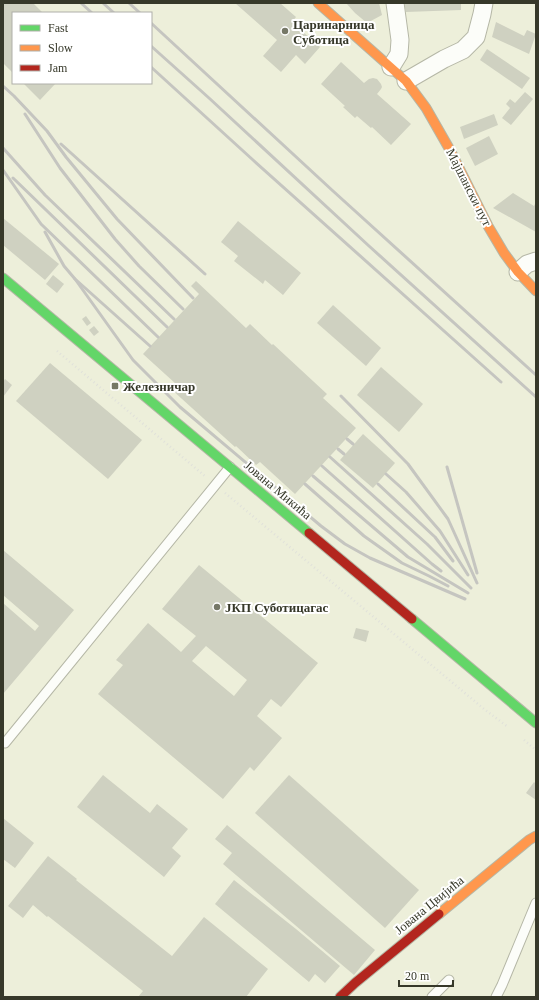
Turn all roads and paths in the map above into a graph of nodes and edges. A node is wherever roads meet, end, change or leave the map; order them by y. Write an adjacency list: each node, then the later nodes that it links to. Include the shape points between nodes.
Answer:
1 (318, 3): 4 (street, Мајшански пут)
2 (395, 3): 4 (street, via 400,40 399,54)
3 (484, 3): 5 (street, via 476,37 463,50)
4 (391, 68): 5 (street, Мајшански пут)
5 (406, 81): 7 (street, Мајшански пут, via 426,108 488,226)
6 (536, 261): 7 (street, via 527,264)
7 (518, 272): 9 (street, Мајшански пут)
8 (3, 278): 11 (street, Јована Микића)
9 (536, 290)
10 (52, 347): 12 (path)
11 (230, 467): 12 (lane); 13 (street, Јована Микића)
12 (216, 485): 14 (path); 16 (lane)
13 (536, 723)
14 (513, 732)
15 (519, 736): 17 (path)
16 (5, 743)
17 (536, 750)
18 (536, 836): 21 (street, Јована Цвијића)
19 (536, 903): 23 (lane)
20 (449, 980): 22 (lane)
21 (340, 997)
22 (432, 997)
23 (496, 997)

